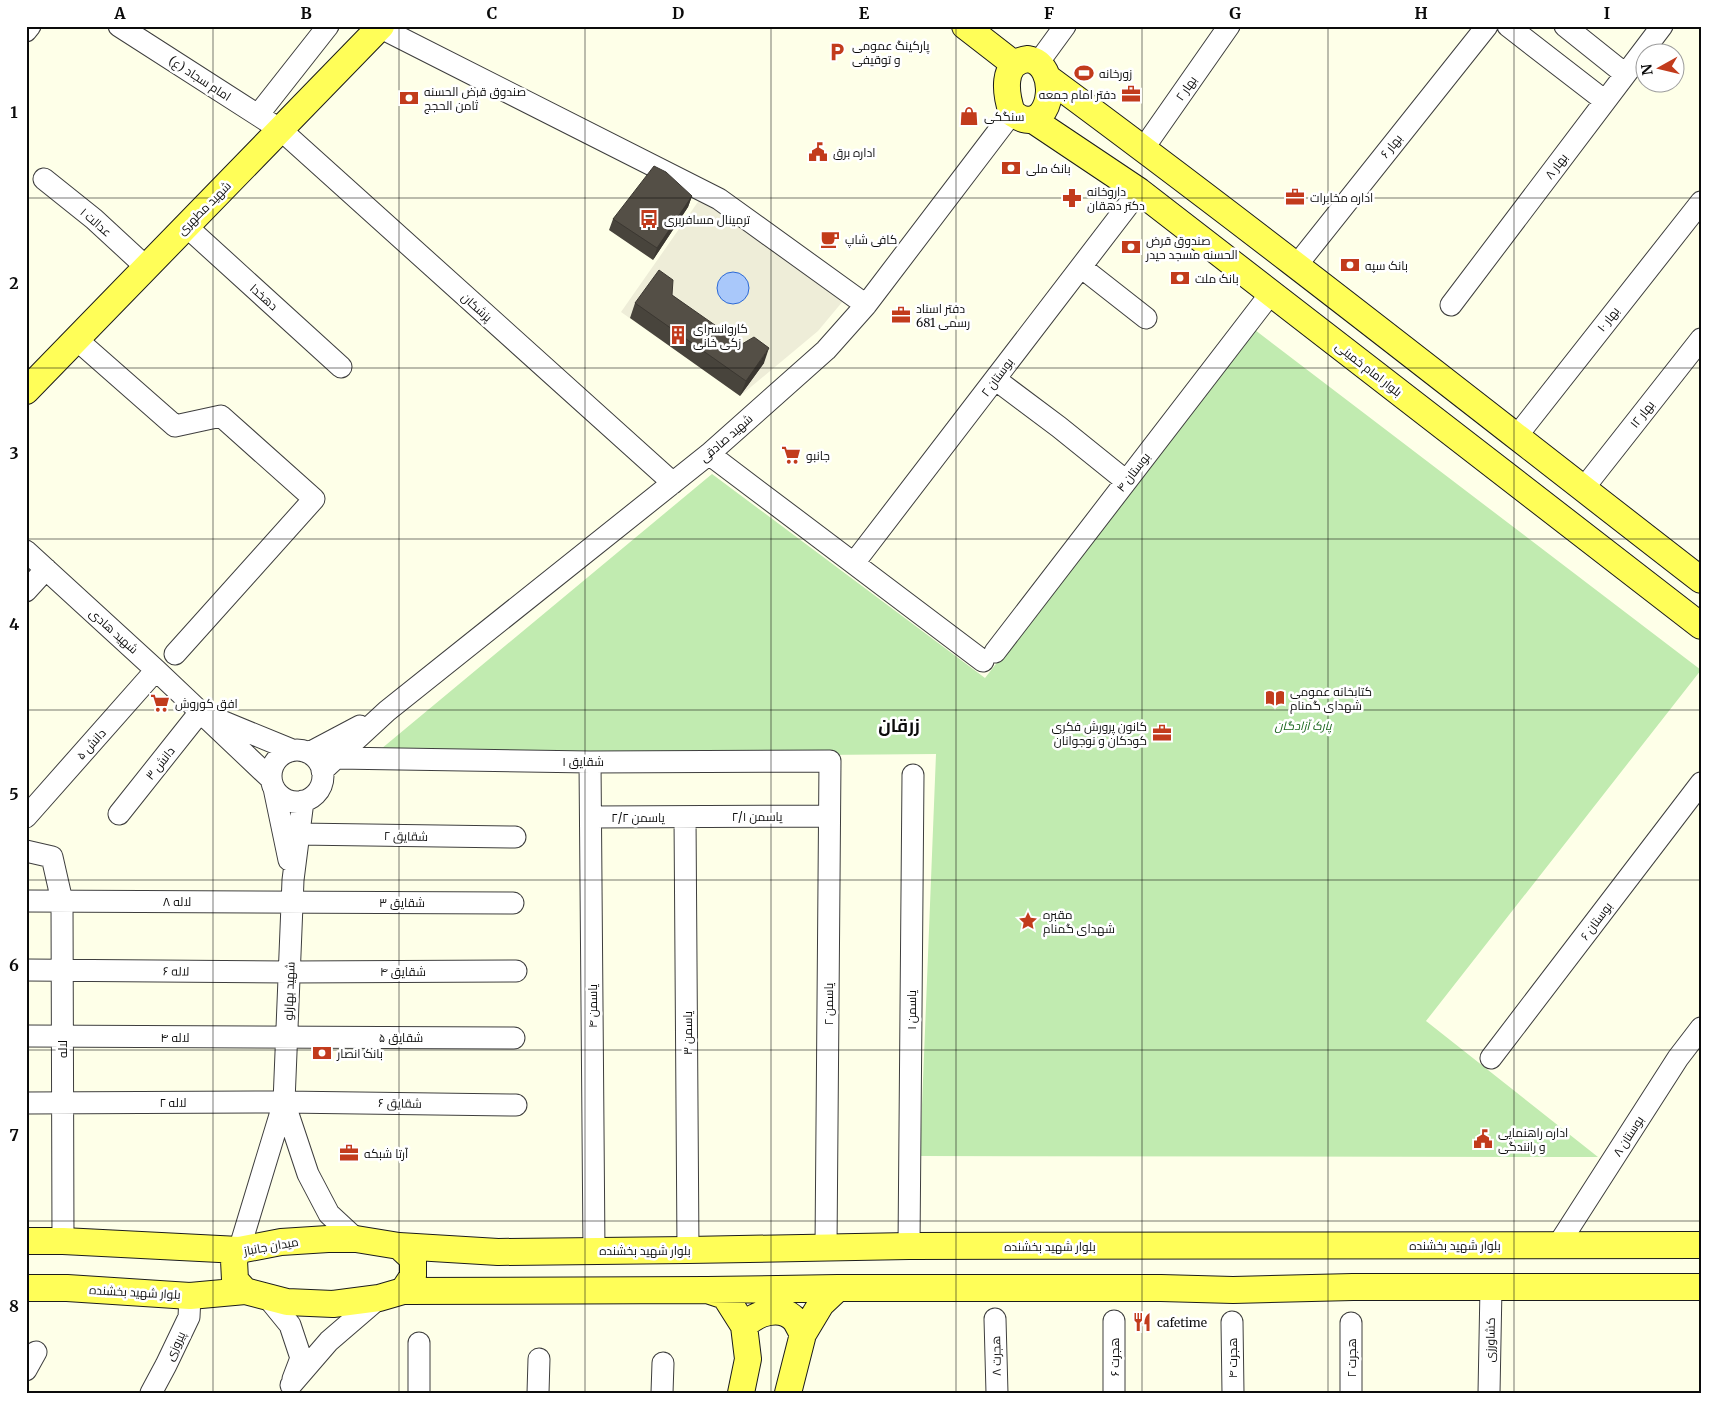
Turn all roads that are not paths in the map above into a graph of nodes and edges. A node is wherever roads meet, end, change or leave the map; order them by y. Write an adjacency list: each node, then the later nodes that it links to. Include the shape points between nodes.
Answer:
1 (30, 26): 12 (street)
2 (119, 26): 16 (street, امام سجاد (ع))
3 (328, 26): 16 (street)
4 (965, 26): 13 (main road)
5 (1066, 26): 13 (street)
6 (1229, 26): 19 (street, بهار ۲)
7 (1487, 26): 24 (street, بهار ۶)
8 (1508, 26): 15 (street)
9 (1565, 26): 14 (street)
10 (1662, 26): 14 (street, بهار ۸)
11 (379, 27): 18 (main road, شهید مطهری); 28 (street, via 719,199)
12 (26, 31)
13 (1033, 68): 17 (main road, via 1007,78 1008,101); 17 (main road, via 1049,95 1039,116); 19 (main road)
14 (1626, 74): 15 (street, بهار ۸)
15 (1605, 101): 29 (street, بهار ۸)
16 (258, 115): 18 (street, امام سجاد (ع))
17 (1022, 116): 21 (main road, بلوار امام خمینی); 28 (street, شهید صادقی)
18 (281, 130): 23 (main road, شهید مطهری); 39 (street, پزشکان)
19 (1143, 149): 24 (main road)
20 (44, 179): 25 (street, عدالت ۱)
21 (1138, 191): 26 (street, بوستان ۲); 27 (main road, بلوار امام خمینی)
22 (1701, 202): 36 (street, بهار ۱۰)
23 (186, 226): 25 (main road, شهید مطهری); 33 (street, دهخدا)
24 (1296, 266): 36 (main road)
25 (146, 267): 32 (main road, شهید مطهری)
26 (1080, 267): 30 (street); 34 (street, بوستان ۲)
27 (1271, 293): 38 (street, بوستان ۴); 46 (main road, بلوار امام خمینی)
28 (866, 304): 37 (street, شهید صادقی, via 826,350)
29 (1451, 305)
30 (1146, 318)
31 (1701, 338): 40 (street, بهار ۱۲)
32 (76, 339): 35 (main road, شهید مطهری); 47 (street, via 174,426 221,416 314,499)
33 (341, 367)
34 (996, 379): 38 (street); 42 (street, بوستان ۲)
35 (26, 390)
36 (1516, 437): 40 (main road)
37 (709, 454): 39 (street, شهید صادقی); 42 (street)
38 (1126, 481): 42 (street, بوستان ۴, via 989,657)
39 (673, 484): 49 (street, شهید صادقی)
40 (1583, 489): 44 (main road)
41 (26, 551): 43 (street, شهید هادی)
42 (854, 563)
43 (46, 569): 45 (street); 48 (street, شهید هادی)
44 (1701, 580)
45 (26, 591)
46 (1701, 626)
47 (175, 654)
48 (156, 670): 50 (street, شهید هادی); 61 (street, دانش ۵)
49 (387, 711): 51 (street); 54 (street)
50 (200, 712): 51 (street); 56 (street, شهید هادی); 59 (street, دانش ۳)
51 (301, 752): 54 (street); 56 (street, via 285,753 274,764)
52 (830, 761): 53 (street, شقایق ۱); 60 (street, یاسمن ۲)
53 (590, 762): 54 (street, شقایق ۱); 62 (street, یاسمن ۴)
54 (330, 764): 58 (street, via 316,793)
55 (913, 775): 92 (street, یاسمن ۱)
56 (273, 783): 58 (street, via 286,799); 67 (street)
57 (1701, 783): 81 (street, بوستان ۶)
58 (303, 800): 64 (street)
59 (119, 814)
60 (829, 816): 63 (street, یاسمن ۲/۱); 94 (street, یاسمن ۲)
61 (26, 817)
62 (591, 817): 63 (street, یاسمن ۲/۲); 96 (street, یاسمن ۴)
63 (686, 817): 97 (street, یاسمن ۳)
64 (298, 834): 65 (street, شقایق ۲); 67 (street)
65 (515, 837)
66 (26, 851): 69 (street, لاله, via 52,857)
67 (293, 880): 70 (street, شهید بهارلو)
68 (26, 901): 69 (street, لاله ۸)
69 (62, 901): 70 (street, لاله ۸); 72 (street, لاله)
70 (292, 902): 71 (street, شقایق ۳); 75 (street, شهید بهارلو)
71 (513, 903)
72 (62, 969): 73 (street, لاله ۶); 75 (street, لاله ۶); 78 (street, لاله)
73 (26, 970)
74 (516, 971): 75 (street, شقایق ۴)
75 (289, 972): 79 (street, شهید بهارلو)
76 (1701, 1028): 89 (street, بوستان ۸, via 1678,1058)
77 (26, 1036): 78 (street, لاله ۴)
78 (62, 1036): 79 (street, لاله ۴); 84 (street, لاله)
79 (287, 1037): 80 (street, شقایق ۵); 82 (street, شهید بهارلو)
80 (514, 1038)
81 (1492, 1058)
82 (284, 1102): 84 (street, لاله ۲); 85 (street, شقایق ۶); 86 (street, via 308,1174 328,1214); 95 (street)
83 (26, 1103): 84 (street, لاله ۲)
84 (63, 1103): 88 (street, لاله)
85 (516, 1105)
86 (356, 1239): 91 (main road, میدان جانباز); 95 (main road, میدان جانباز, via 281,1242)
87 (26, 1241): 88 (main road)
88 (63, 1241): 95 (main road)
89 (1558, 1245): 90 (main road, بلوار شهید بخشنده); 93 (main road, بلوار شهید بخشنده)
90 (1701, 1245)
91 (399, 1246): 96 (main road, بلوار شهید بخشنده, via 498,1252); 104 (main road, via 413,1259 414,1276)
92 (909, 1246): 93 (main road, بلوار شهید بخشنده); 94 (main road, بلوار شهید بخشنده)
93 (973, 1246): 102 (main road)
94 (826, 1247): 97 (main road, بلوار شهید بخشنده)
95 (239, 1250): 105 (main road, میدان جانباز, via 234,1260 235,1280)
96 (594, 1250): 97 (main road, بلوار شهید بخشنده)
97 (688, 1250)
98 (1491, 1287): 99 (main road); 102 (main road, via 1233,1290); 127 (street, کشاورزی)
99 (1701, 1287)
100 (26, 1288): 106 (main road, بلوار شهید بخشنده)
101 (838, 1288): 102 (main road); 103 (main road); 112 (main road, via 821,1304)
102 (970, 1288)
103 (707, 1290): 104 (main road); 111 (main road, via 725,1296)
104 (391, 1294): 105 (main road, via 333,1304 287,1302); 116 (street, via 329,1341)
105 (256, 1295): 106 (main road, بلوار شهید بخشنده); 116 (street, via 290,1325 301,1358)
106 (190, 1296): 117 (street, پیروزی, via 189,1317)
107 (995, 1319): 123 (street, هجرت ۸)
108 (1114, 1321): 124 (street, هجرت ۶)
109 (1232, 1322): 125 (street, هجرت ۴)
110 (1351, 1323): 126 (street, هجرت ۲)
111 (744, 1326): 112 (main road, via 758,1315 777,1312 794,1319); 121 (main road, via 748,1359)
112 (803, 1334): 122 (main road)
113 (419, 1344): 118 (street)
114 (539, 1359): 119 (street)
115 (663, 1363): 120 (street)
116 (289, 1389)
117 (151, 1393)
118 (419, 1393)
119 (538, 1393)
120 (662, 1393)
121 (741, 1393)
122 (788, 1393)
123 (997, 1393)
124 (1114, 1393)
125 (1233, 1393)
126 (1351, 1393)
127 (1489, 1393)

